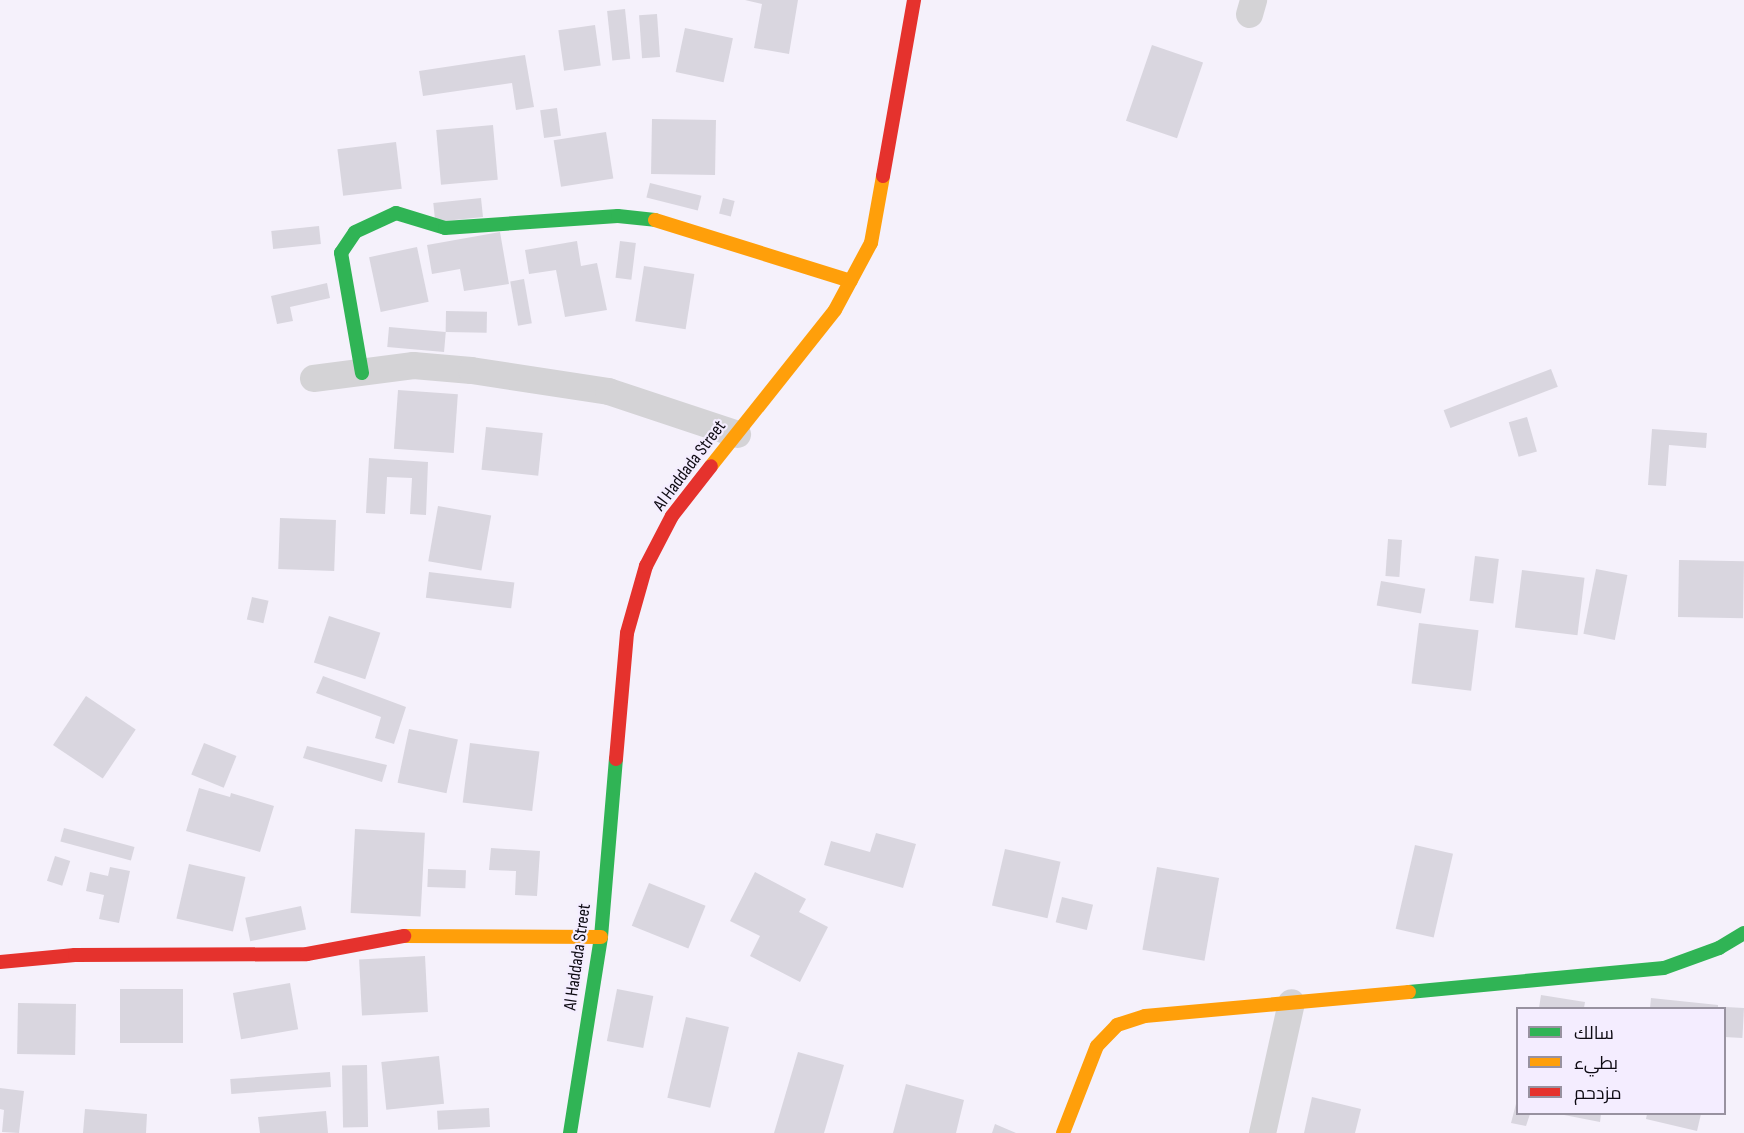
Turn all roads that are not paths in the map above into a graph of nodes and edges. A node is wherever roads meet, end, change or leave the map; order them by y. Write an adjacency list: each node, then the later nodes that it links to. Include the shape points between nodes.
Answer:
1 (914, 0): 2 (street, Al Haddada Street, via 871,243)
2 (851, 281): 3 (street, via 664,221 618,216 446,228 396,213 355,232 341,253); 5 (street, Al Haddada Street, via 835,310)
3 (363, 372): 4 (street); 5 (street, via 413,365 598,389)
4 (313, 378)
5 (737, 434): 7 (street, Al Haddada Street, via 672,516 646,566 627,633)
6 (1744, 933): 9 (street, via 1719,948 1664,968)
7 (600, 937): 8 (street, via 413,935 370,939 307,954 75,955); 10 (street, Al Haddada Street)
8 (0, 962)
9 (1292, 1002): 11 (street, via 1145,1016 1118,1025 1097,1046); 12 (street)
10 (570, 1133)
11 (1063, 1133)
12 (1262, 1133)

